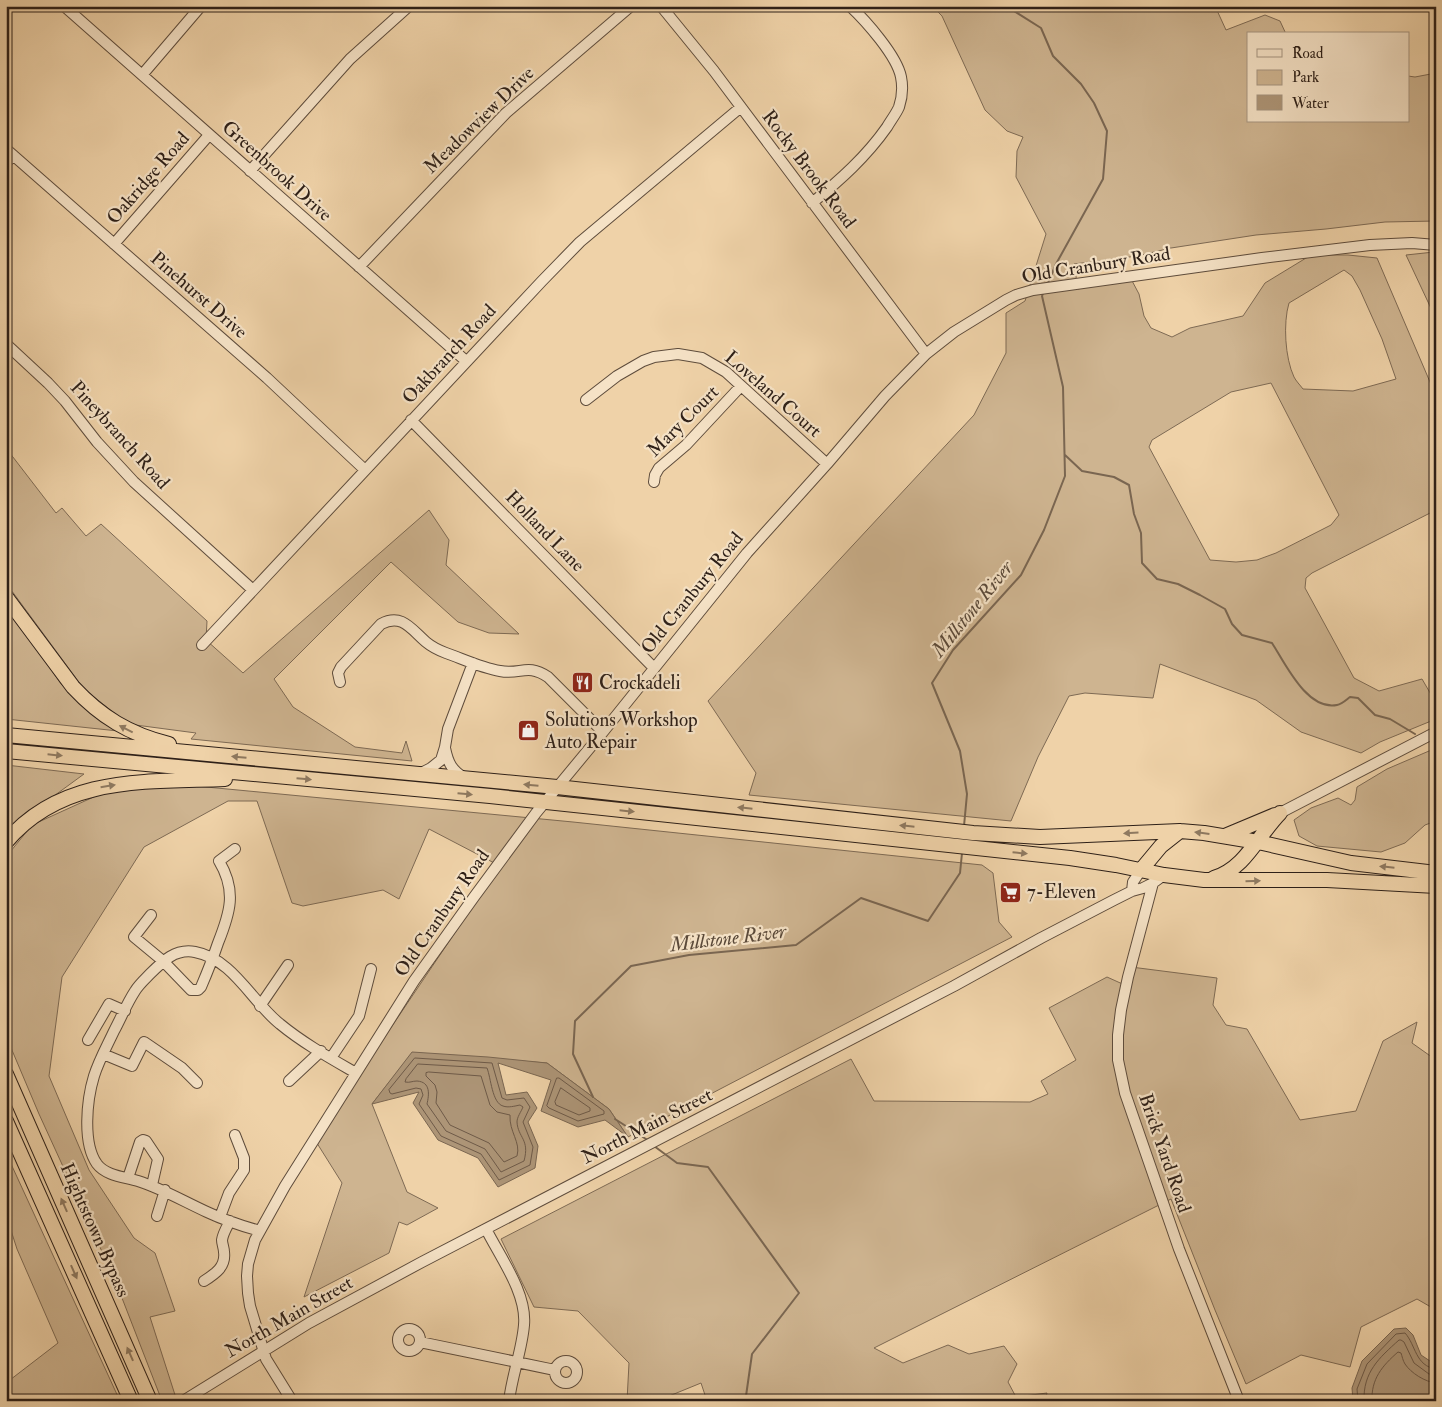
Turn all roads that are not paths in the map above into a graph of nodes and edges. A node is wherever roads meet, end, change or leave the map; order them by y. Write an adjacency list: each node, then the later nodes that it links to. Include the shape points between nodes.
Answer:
1 (64, 6): 7 (street, Greenbrook Drive)
2 (201, 6): 7 (street)
3 (409, 6): 11 (street, via 350,59)
4 (631, 6): 15 (street, Meadowview Drive, via 506,113)
5 (661, 6): 8 (street, Rocky Brook Road)
6 (850, 6): 12 (street, via 894,59 901,76 902,95 895,115 869,150)
7 (142, 75): 9 (street, Greenbrook Drive)
8 (741, 107): 12 (street, Rocky Brook Road); 18 (street, Oakbranch Road, via 580,242)
9 (209, 135): 11 (street, Greenbrook Drive); 13 (street, Oakridge Road)
10 (9, 156): 13 (street, Pinehurst Drive)
11 (250, 171): 15 (street, Greenbrook Drive)
12 (812, 203): 17 (street, Rocky Brook Road)
13 (114, 244): 23 (street, Pinehurst Drive, via 267,378)
14 (1436, 245): 17 (street, Old Cranbury Road, via 1370,245 1033,290 1016,295 970,321)
15 (359, 267): 18 (street, Greenbrook Drive)
16 (6, 344): 25 (street, Pineybranch Road, via 48,383 134,482)
17 (926, 354): 22 (street, Old Cranbury Road)
18 (466, 361): 21 (street, Oakbranch Road)
19 (742, 386): 20 (street, Loveland Court, via 702,358 678,354 643,360); 22 (street, Loveland Court); 24 (street, Mary Court, via 686,445 659,468)
20 (586, 400)
21 (411, 420): 23 (street, Oakbranch Road); 29 (street, Holland Lane)
22 (827, 464): 29 (street, Old Cranbury Road, via 747,553)
23 (365, 470): 25 (street, Oakbranch Road)
24 (654, 482)
25 (252, 590): 27 (street, Oakbranch Road)
26 (6, 597): 36 (highway, one-way to 26, via 136,734 97,711 73,687)
27 (202, 645)
28 (473, 662): 30 (street, via 434,648 404,622 392,620 381,624 341,667 338,673); 31 (street, via 502,672 533,669 541,672); 34 (street, via 448,729)
29 (654, 668): 31 (street, Old Cranbury Road)
30 (340, 682)
31 (603, 732): 40 (street, Old Cranbury Road)
32 (1436, 732): 42 (street)
33 (6, 735): 36 (highway)
34 (445, 747): 37 (street, via 441,760); 39 (street, via 450,766)
35 (6, 751): 38 (highway, one-way to 38)
36 (206, 754): 37 (highway, one-way to 36)
37 (419, 774): 39 (highway)
38 (284, 777): 41 (highway, one-way to 41); 45 (highway, one-way to 38, via 24,822 50,805 98,787)
39 (468, 779): 40 (highway, one-way to 39)
40 (557, 787): 41 (street, Old Cranbury Road); 43 (highway, one-way to 40, via 1040,837 973,833)
41 (544, 802): 51 (highway, one-way to 51, via 1078,859); 69 (street, Old Cranbury Road, via 414,981)
42 (1275, 818): 44 (highway); 46 (highway); 47 (highway, via 1272,834)
43 (1180, 831): 44 (highway, one-way to 43); 49 (highway)
44 (1229, 837): 46 (highway); 50 (highway, via 1240,848)
45 (6, 842)
46 (1258, 842): 47 (highway); 50 (highway)
47 (1284, 848): 52 (highway, one-way to 47, via 1351,863)
48 (235, 849): 59 (street, via 219,861 229,884 230,907)
49 (1153, 854): 51 (highway); 53 (highway)
50 (1235, 868): 54 (highway, via 1217,878)
51 (1141, 870): 53 (highway); 56 (street, via 1133,882)
52 (1436, 873)
53 (1159, 879): 54 (highway); 56 (street, North Main Street); 57 (street, Brick Yard Road)
54 (1204, 880): 55 (highway, one-way to 55, via 1327,880)
55 (1436, 886)
56 (1132, 891): 57 (street); 82 (street, North Main Street)
57 (1147, 908): 94 (street, Brick Yard Road, via 1121,1010 1118,1060 1126,1093 1176,1240)
58 (151, 916): 60 (street, via 134,937)
59 (213, 959): 60 (street, via 184,952); 60 (street, via 201,987 194,990); 63 (street, via 239,980)
60 (163, 961): 64 (street, via 135,990)
61 (288, 965): 63 (street)
62 (371, 969): 68 (street, via 358,1016)
63 (260, 1006): 66 (street, via 285,1028)
64 (125, 1011): 65 (street, via 108,1004); 67 (street)
65 (88, 1040)
66 (321, 1051): 68 (street); 71 (street)
67 (103, 1054): 72 (street, via 132,1066 144,1042); 77 (street, via 91,1088 87,1136 98,1165 109,1173)
68 (331, 1058): 69 (street)
69 (356, 1073): 83 (street, Old Cranbury Road, via 284,1186)
70 (6, 1074): 89 (highway, Hightstown Bypass, one-way to 70)
71 (289, 1081)
72 (197, 1082)
73 (6, 1121): 76 (highway, Hightstown Bypass)
74 (6, 1128): 76 (highway)
75 (235, 1136): 81 (street, via 244,1158 244,1170 230,1192)
76 (25, 1163): 90 (highway, Hightstown Bypass, one-way to 90)
77 (128, 1178): 78 (street); 78 (street, via 140,1142 146,1141 158,1159)
78 (152, 1185): 79 (street)
79 (165, 1190): 80 (street); 81 (street)
80 (157, 1216)
81 (225, 1219): 83 (street); 84 (street, via 222,1266)
82 (486, 1229): 86 (street, North Main Street); 87 (street, via 523,1302 524,1325)
83 (260, 1231): 86 (street, Old Cranbury Road, via 247,1276 250,1306)
84 (204, 1281)
85 (420, 1342): 87 (street)
86 (263, 1352): 91 (street, North Main Street); 92 (street, Old Cranbury Road)
87 (517, 1362): 88 (street); 93 (street)
88 (555, 1370)
89 (150, 1399)
90 (131, 1401)
91 (183, 1401)
92 (292, 1401)
93 (509, 1401)
94 (1239, 1401)

